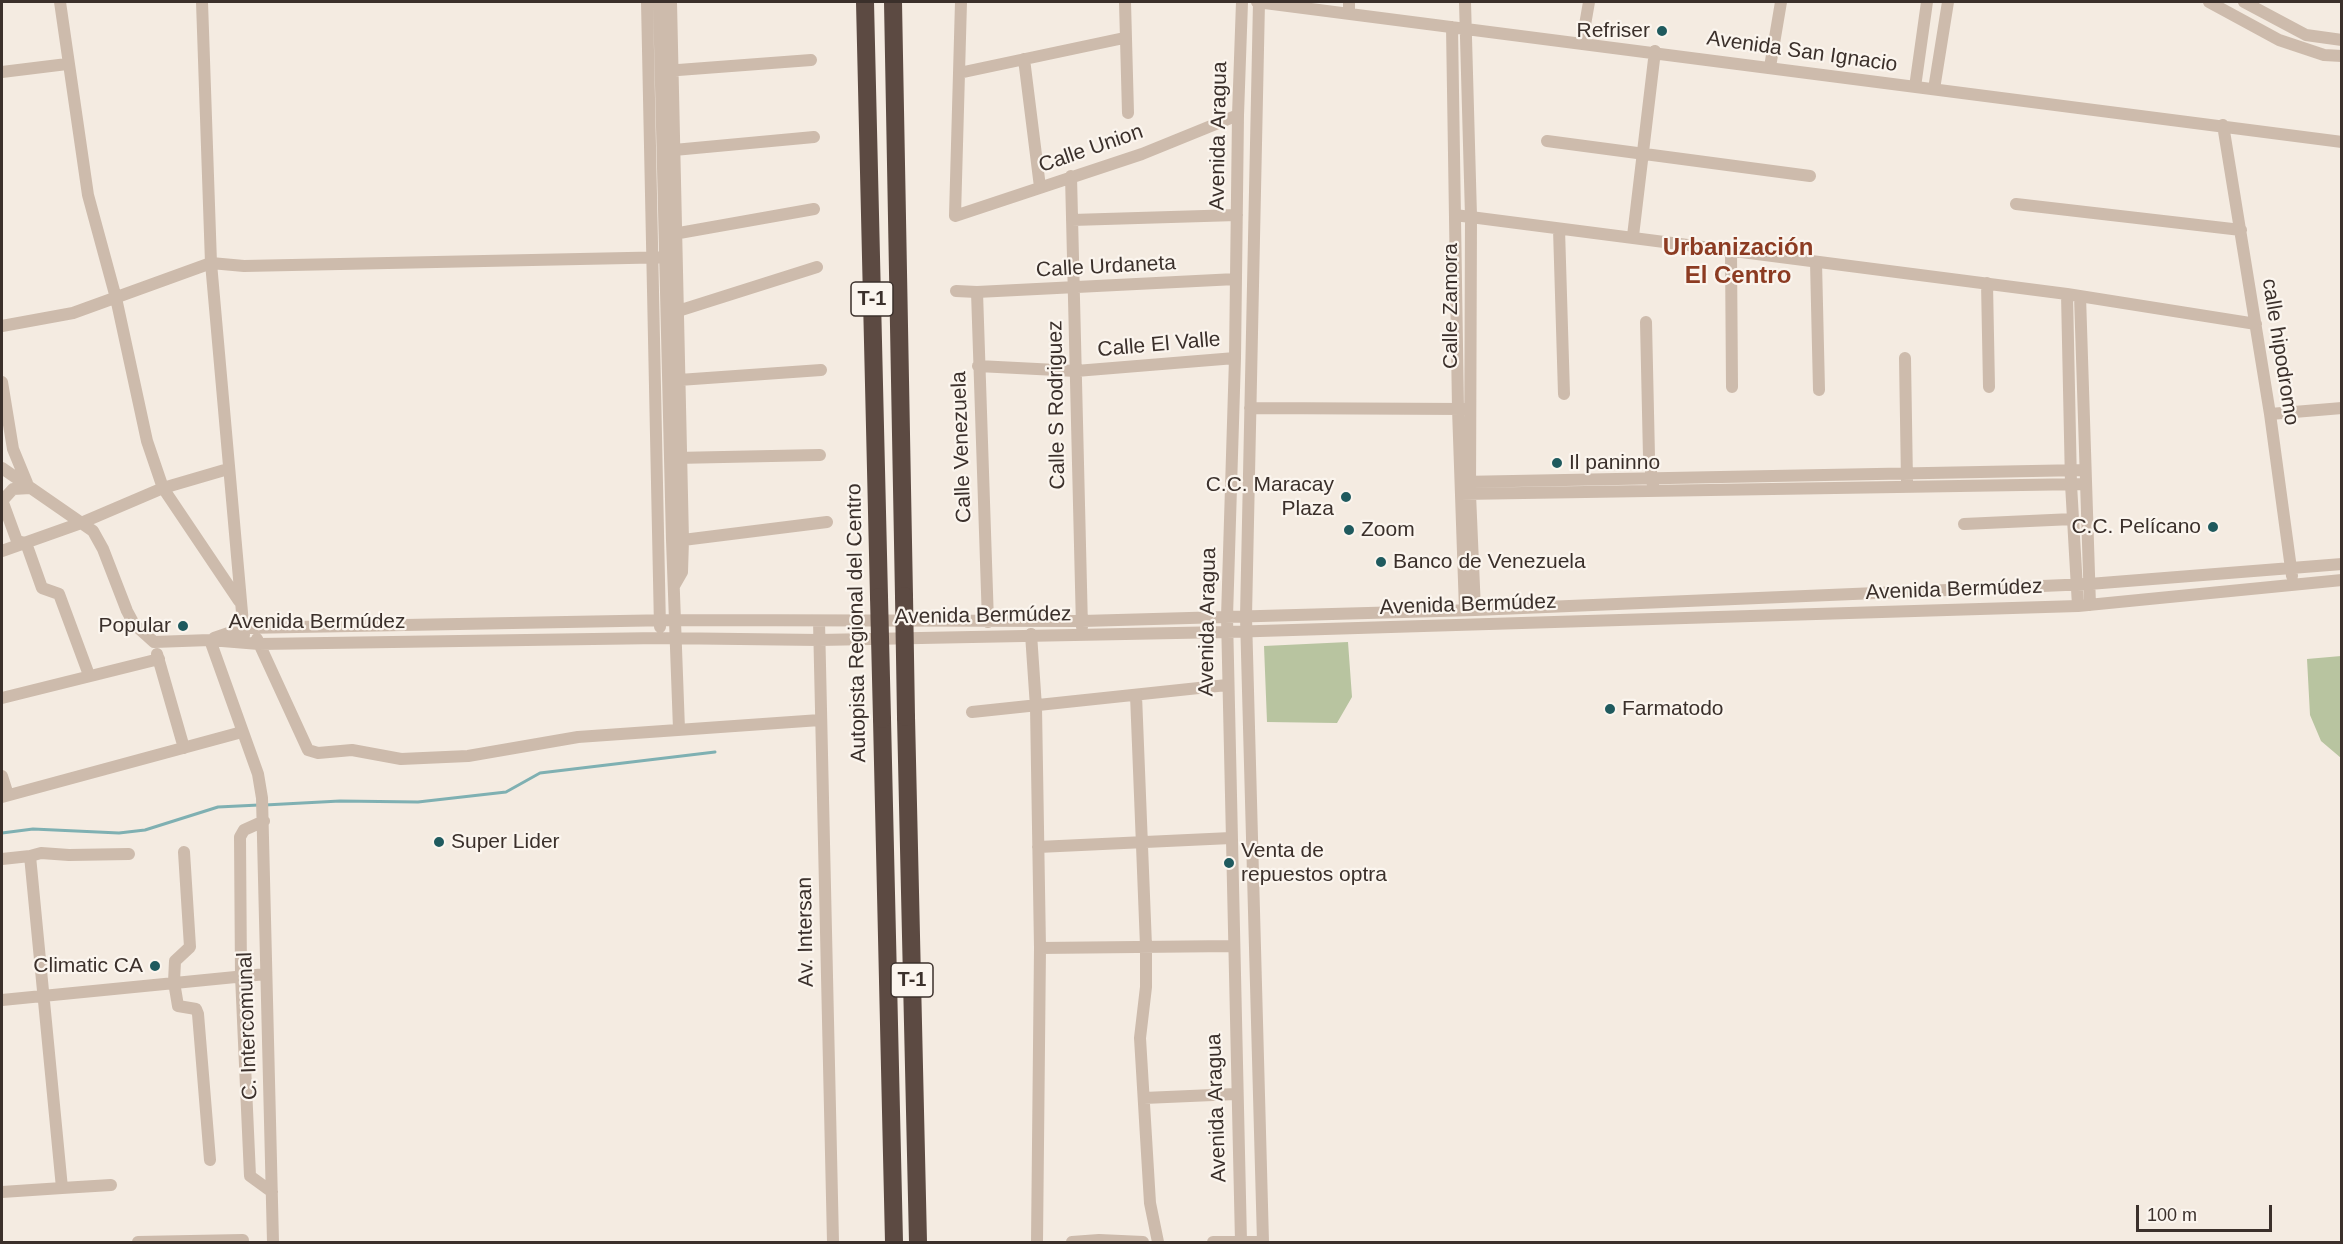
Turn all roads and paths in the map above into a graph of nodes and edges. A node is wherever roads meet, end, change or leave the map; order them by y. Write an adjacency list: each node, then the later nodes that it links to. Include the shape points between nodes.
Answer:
1 (60, 2): 28 (street)
2 (202, 2): 58 (street)
3 (646, 2): 54 (street)
4 (659, 2): 30 (street)
5 (671, 2): 30 (street)
6 (865, 2): 186 (highway, Autopista Regional del Centro / T-1, bridge)
7 (893, 2): 187 (highway, T-1, bridge)
8 (961, 2): 32 (street)
9 (1125, 2): 21 (street)
10 (1242, 2): 36 (street, Avenida Aragua)
11 (1258, 2): 19 (street, Avenida San Ignacio); 84 (street, Avenida Aragua)
12 (1465, 2): 20 (street, Calle Zamora)
13 (1589, 2): 23 (street)
14 (1781, 2): 29 (street)
15 (1927, 2): 33 (street)
16 (1948, 2): 34 (street)
17 (2209, 2): 25 (street, via 2279,40 2324,55)
18 (2244, 2): 22 (street, via 2307,34)
19 (1349, 8): 20 (street, Avenida San Ignacio)
20 (1458, 28): 23 (street, Avenida San Ignacio); 49 (street, Calle Zamora); 50 (street, Calle Zamora)
21 (1124, 38): 26 (street); 35 (street)
22 (2342, 40)
23 (1582, 42): 24 (street, Avenida San Ignacio)
24 (1655, 51): 29 (street, Avenida San Ignacio); 42 (street)
25 (2342, 56)
26 (1024, 59): 32 (street); 45 (street)
27 (811, 60): 30 (street)
28 (67, 64): 31 (street); 68 (street, via 88,195)
29 (1770, 67): 33 (street, Avenida San Ignacio)
30 (667, 71): 41 (street); 54 (street)
31 (2, 72)
32 (959, 73): 45 (street, Calle Union, via 955,216)
33 (1915, 87): 34 (street, Avenida San Ignacio)
34 (1934, 89): 37 (street, Avenida San Ignacio)
35 (1128, 113)
36 (1238, 115): 43 (street, Calle Union, via 1142,154); 48 (street, Avenida Aragua)
37 (2223, 125): 40 (street, Avenida San Ignacio); 53 (street, calle hipodromo)
38 (814, 137): 41 (street)
39 (1547, 141): 42 (street)
40 (2342, 142)
41 (674, 150): 54 (street)
42 (1641, 153): 44 (street); 55 (street)
43 (1071, 176): 45 (street, Calle Union); 51 (street, Calle S Rodriguez)
44 (1810, 176)
45 (1040, 187)
46 (2016, 204): 53 (street)
47 (814, 209): 54 (street)
48 (1237, 215): 51 (street); 61 (street, Avenida Aragua)
49 (1455, 215): 50 (street); 86 (street, Calle Zamora)
50 (1470, 216): 52 (street); 86 (street, Calle Zamora)
51 (1072, 220): 63 (street, Calle S Rodriguez)
52 (1559, 229): 55 (street); 83 (street)
53 (2241, 230): 71 (street, calle hipodromo)
54 (664, 235): 57 (street)
55 (1633, 236): 56 (street)
56 (1731, 252): 59 (street); 80 (street)
57 (664, 258): 58 (street, via 244,266); 69 (street); 90 (street); 128 (street)
58 (211, 262): 68 (street); 91 (street)
59 (1816, 262): 62 (street); 82 (street)
60 (817, 267): 69 (street)
61 (1236, 279): 63 (street, Calle Urdaneta); 73 (street, Avenida Aragua)
62 (1987, 283): 66 (street); 81 (street)
63 (1074, 288): 65 (street, Calle Urdaneta); 77 (street, Calle S Rodriguez)
64 (956, 291): 65 (street)
65 (977, 292): 75 (street, Calle Venezuela)
66 (2067, 294): 67 (street); 93 (street)
67 (2080, 296): 71 (street); 92 (street)
68 (116, 298): 72 (street, via 63,316); 99 (street, via 147,441)
69 (678, 311): 78 (street)
70 (1646, 322): 98 (street)
71 (2256, 324): 87 (street, calle hipodromo)
72 (2, 326)
73 (1236, 358): 77 (street, Calle El Valle); 125 (street, Avenida Aragua)
74 (1905, 358): 95 (street)
75 (978, 366): 77 (street, Calle El Valle); 131 (street, Calle Venezuela)
76 (821, 370): 78 (street)
77 (1076, 371): 133 (street, Calle S Rodriguez)
78 (679, 380): 90 (street)
79 (2, 382): 88 (street)
80 (1732, 387)
81 (1989, 387)
82 (1820, 390)
83 (1564, 394)
84 (1250, 408): 86 (street); 126 (street, Avenida Aragua)
85 (2342, 408): 87 (street)
86 (1464, 409): 100 (street, Calle Zamora)
87 (2270, 414): 116 (street, calle hipodromo)
88 (7, 451): 94 (street); 101 (street)
89 (820, 455): 90 (street)
90 (676, 458): 112 (street); 120 (street)
91 (228, 469): 99 (street); 122 (street)
92 (2084, 470): 93 (street); 97 (street)
93 (2071, 471): 95 (street); 96 (street)
94 (3, 472): 101 (street)
95 (1907, 481): 96 (street); 98 (street)
96 (2071, 484): 97 (street); 106 (street)
97 (2084, 484): 118 (street)
98 (1653, 485): 100 (street)
99 (164, 488): 104 (street); 122 (street)
100 (1465, 488): 124 (street, Calle Zamora)
101 (31, 489): 102 (street, via 13,489); 103 (street)
102 (2, 501): 113 (street, via 17,541)
103 (54, 505): 105 (street); 110 (street)
104 (116, 509): 105 (street); 108 (street); 111 (street, via 105,521)
105 (68, 513): 108 (street)
106 (2073, 519): 109 (street); 118 (street)
107 (827, 522): 112 (street)
108 (81, 523): 110 (street); 111 (street)
109 (1964, 524)
110 (58, 531): 111 (street); 113 (street)
111 (99, 539): 141 (street, via 126,611 140,631)
112 (683, 540): 120 (street, via 682,572)
113 (26, 543): 114 (street); 145 (street, via 42,588 58,594)
114 (2, 552)
115 (2342, 564): 116 (street, Avenida Bermúdez)
116 (2290, 569): 118 (street, Avenida Bermúdez); 119 (street, calle hipodromo)
117 (2342, 580): 119 (street, Avenida Bermúdez)
118 (2083, 584): 121 (street, Avenida Bermúdez); 123 (street)
119 (2294, 586): 123 (street, Avenida Bermúdez)
120 (674, 587): 129 (street)
121 (1663, 602): 124 (street, Avenida Bermúdez); 127 (street)
122 (242, 604): 132 (street)
123 (2084, 605): 127 (street, Avenida Bermúdez)
124 (1470, 610): 126 (street, Avenida Bermúdez)
125 (1227, 617): 126 (street, Avenida Bermúdez); 133 (street, Avenida Bermúdez); 135 (street, Avenida Aragua)
126 (1246, 617): 134 (street, Avenida Aragua)
127 (1663, 619): 134 (street, Avenida Bermúdez)
128 (660, 621): 129 (street, Avenida Bermúdez); 132 (street, Avenida Bermúdez); 137 (street)
129 (674, 621): 130 (street, Avenida Bermúdez); 138 (street)
130 (819, 621): 131 (street, Avenida Bermúdez); 140 (street, Av. Intersan)
131 (988, 622): 133 (street, Avenida Bermúdez)
132 (248, 628): 139 (street, Avenida Bermúdez); 142 (street); 143 (street)
133 (1082, 628): 135 (street, Avenida Bermúdez); 136 (street, Avenida Bermúdez)
134 (1247, 631): 135 (street, Avenida Bermúdez); 194 (street, Avenida Aragua)
135 (1227, 632): 146 (street, Avenida Aragua)
136 (1031, 634): 140 (street, Avenida Bermúdez); 149 (street)
137 (660, 638): 138 (street, Avenida Bermúdez); 143 (street, Avenida Bermúdez)
138 (677, 638): 140 (street, Avenida Bermúdez); 152 (street)
139 (210, 640): 141 (street); 142 (street, Avenida Bermúdez); 153 (street, C. Intercomunal)
140 (819, 640): 151 (street, Av. Intersan)
141 (154, 642): 144 (street)
142 (244, 642): 143 (street, Avenida Bermúdez)
143 (259, 644): 152 (street, via 308,750 318,753 352,750 401,759 458,757 578,737)
144 (159, 659): 145 (street); 154 (street)
145 (89, 675): 148 (street)
146 (1227, 685): 147 (street); 158 (street, Avenida Aragua)
147 (1136, 695): 149 (street); 159 (street)
148 (2, 698)
149 (1036, 707): 150 (street); 160 (street)
150 (972, 712)
151 (820, 720): 152 (street); 185 (street, Av. Intersan)
152 (679, 729)
153 (242, 732): 154 (street); 157 (street, C. Intercomunal, via 258,774)
154 (184, 748): 156 (street)
155 (2, 776): 156 (street)
156 (5, 796)
157 (263, 809): 168 (street, C. Intercomunal); 169 (street, via 240,837)
158 (1231, 838): 159 (street); 166 (street, Avenida Aragua)
159 (1142, 842): 160 (street); 165 (street)
160 (1038, 847): 167 (street)
161 (184, 852): 170 (street, via 190,947 175,961)
162 (129, 854): 163 (street)
163 (30, 856): 164 (street); 171 (street)
164 (2, 859)
165 (1146, 946): 166 (street); 167 (street); 174 (street, via 1140,1038)
166 (1233, 946): 173 (street, Avenida Aragua)
167 (1040, 948): 188 (street)
168 (266, 974): 169 (street); 179 (street, C. Intercomunal)
169 (241, 976): 170 (street); 179 (street, via 250,1176)
170 (174, 982): 171 (street); 175 (street, via 178,1006 196,1009 198,1014)
171 (44, 998): 172 (street); 177 (street)
172 (2, 1000)
173 (1236, 1094): 174 (street); 193 (street, Avenida Aragua)
174 (1144, 1098): 191 (street, via 1150,1203)
175 (210, 1160)
176 (111, 1185): 177 (street)
177 (62, 1188): 178 (street)
178 (2, 1192)
179 (272, 1192): 184 (street, C. Intercomunal)
180 (243, 1239): 181 (street)
181 (212, 1241): 183 (street)
182 (1099, 1241): 189 (street); 190 (street)
183 (138, 1242)
184 (273, 1242)
185 (833, 1242)
186 (894, 1242)
187 (918, 1242)
188 (1037, 1242)
189 (1072, 1242)
190 (1143, 1242)
191 (1158, 1242)
192 (1213, 1242): 193 (street)
193 (1241, 1242): 194 (street)
194 (1263, 1242)

